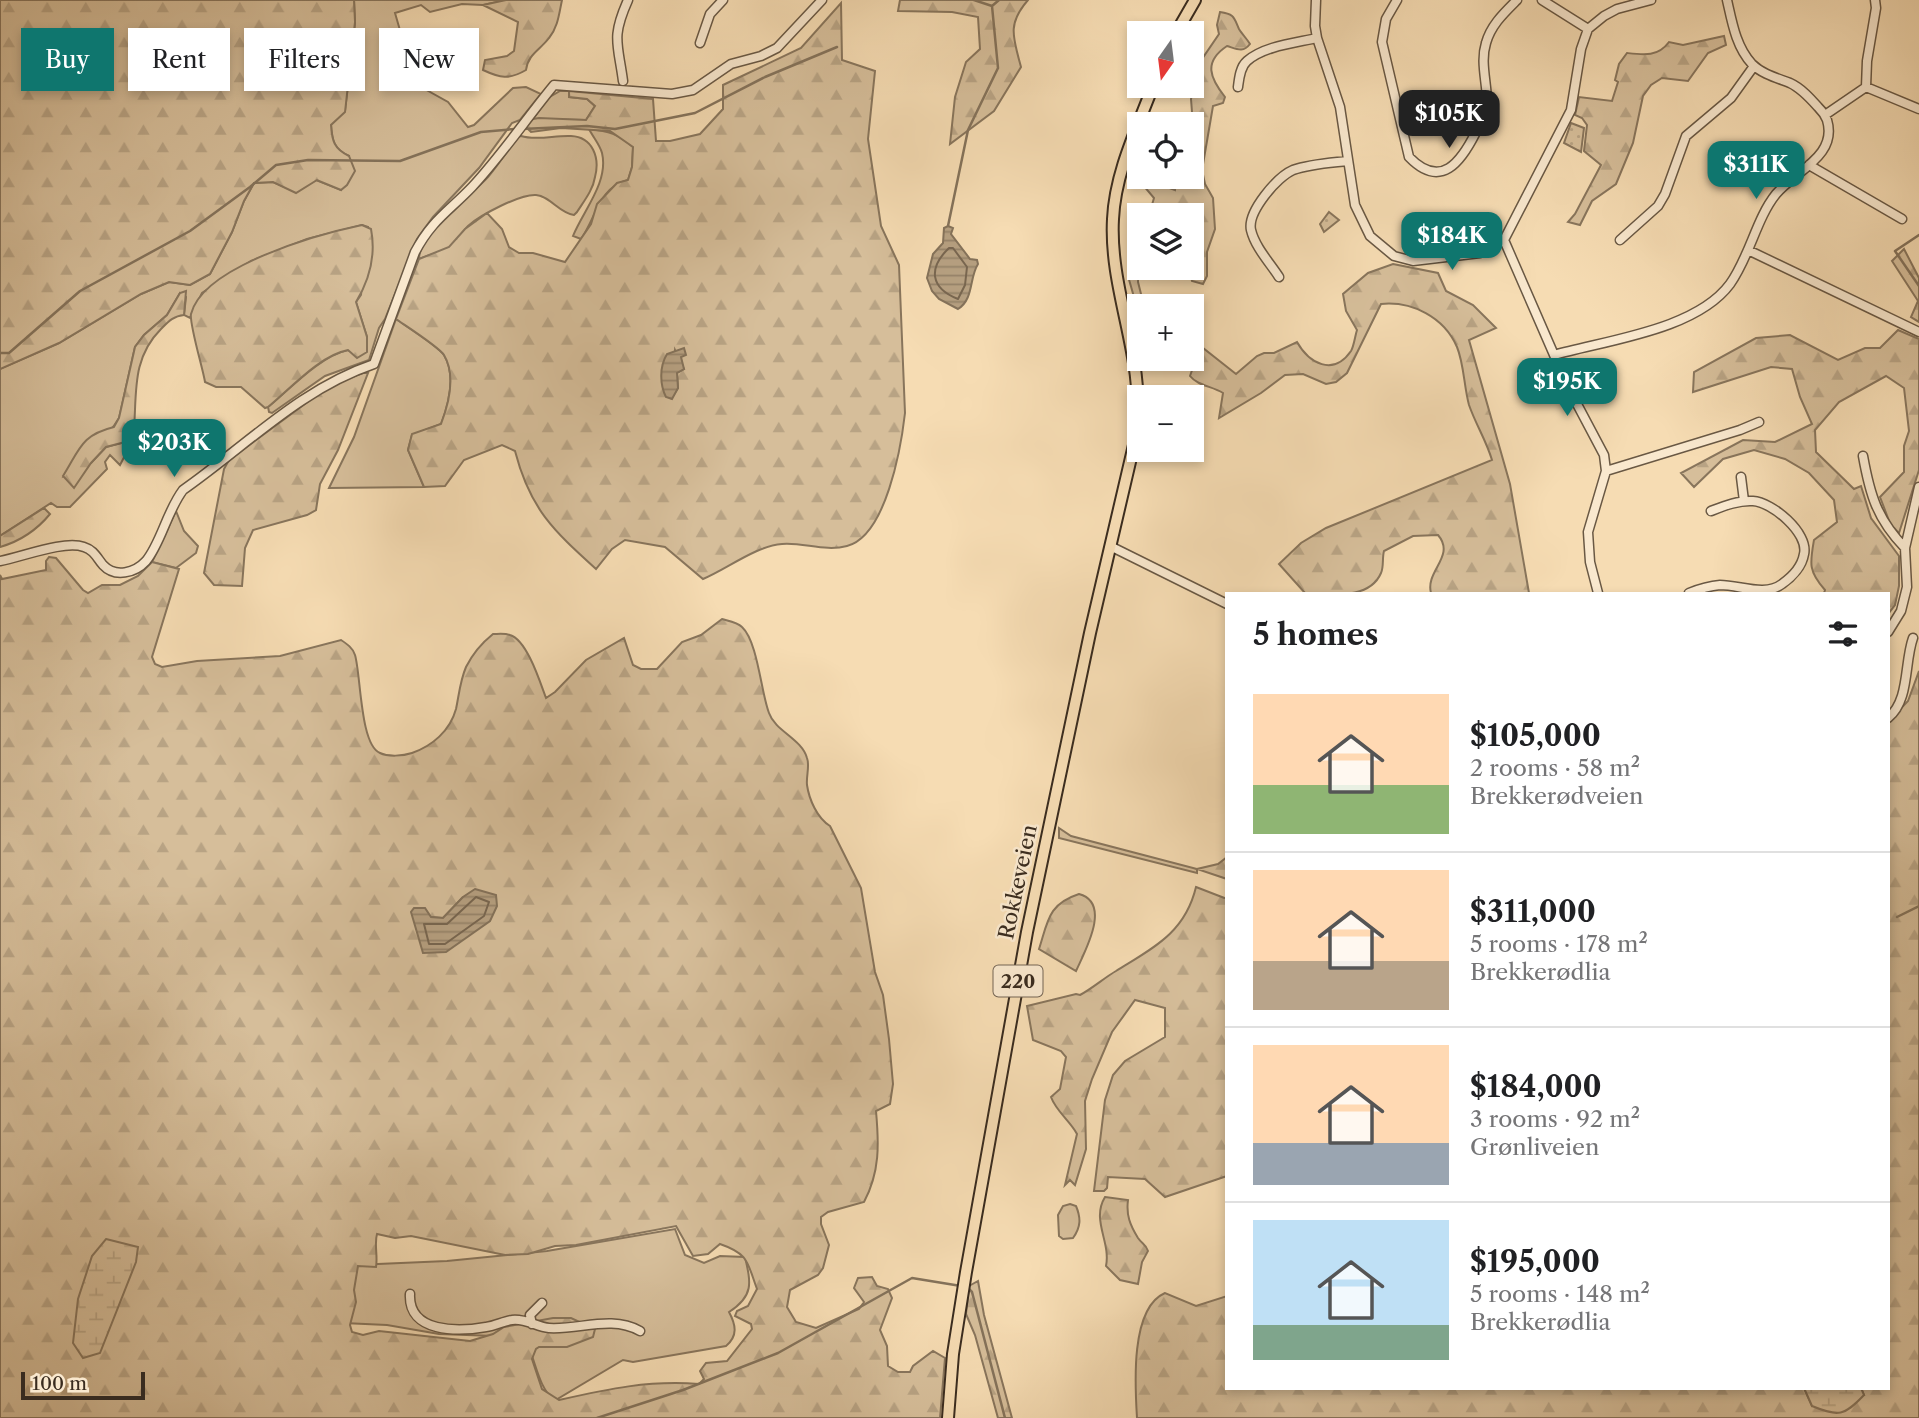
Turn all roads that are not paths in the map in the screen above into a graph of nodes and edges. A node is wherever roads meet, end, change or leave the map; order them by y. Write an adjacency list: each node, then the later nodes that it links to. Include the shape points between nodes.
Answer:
1 (628, 0): 17 (street, via 616,36)
2 (723, 0): 15 (street, via 710,15)
3 (822, 0): 41 (street, via 777,48 732,64 693,90 672,94 554,85 472,187 423,236 374,365 307,396 183,490 149,557 138,568 125,573 111,571 80,545)
4 (1195, 0): 12 (main road)
5 (1316, 0): 14 (street)
6 (1397, 0): 7 (street, via 1386,19 1382,43 1409,157 1429,172 1455,166 1466,152 1487,104 1485,45 1496,21)
7 (1517, 0)
8 (1542, 0): 13 (street)
9 (1651, 0): 13 (street, via 1617,9)
10 (1727, 0): 16 (street, via 1736,37)
11 (1875, 0): 18 (street)
12 (1182, 21)
13 (1588, 29): 26 (street, via 1571,110)
14 (1317, 38): 19 (street, via 1263,52 1245,62); 23 (street, via 1340,107)
15 (699, 43)
16 (1754, 66): 22 (street, via 1792,84); 27 (street, via 1731,97 1686,136 1665,194)
17 (623, 81)
18 (1866, 87): 21 (street); 22 (street)
19 (1238, 88)
20 (1149, 98): 39 (main road, Rokkeveien / 220, via 1118,184 1113,218 1114,251 1139,398 1137,432)
21 (1919, 109)
22 (1825, 116): 24 (street, via 1828,141 1821,155)
23 (1347, 161): 26 (street, via 1354,205 1370,236 1394,256 1413,261 1449,258 1479,253); 29 (street, via 1289,172 1251,216 1254,238)
24 (1809, 164): 25 (street); 28 (street, via 1774,196)
25 (1902, 219)
26 (1504, 240): 31 (street)
27 (1620, 240)
28 (1750, 251): 30 (street); 31 (street, via 1729,285 1700,310)
29 (1279, 277)
30 (1919, 332)
31 (1554, 355): 34 (street, via 1604,455)
32 (1759, 422): 34 (street)
33 (1863, 456): 40 (street, via 1878,514)
34 (1606, 471): 42 (street, via 1588,532)
35 (1741, 477): 37 (street)
36 (1919, 487): 40 (street)
37 (1744, 501): 38 (street); 43 (street, via 1771,506 1790,523 1804,543 1799,568 1771,589 1721,585)
38 (1711, 511)
39 (1110, 546): 44 (street); 52 (main road, Rokkeveien / 220, via 1027,932 963,1287)
40 (1905, 548): 45 (street, via 1907,587)
41 (0, 561)
42 (1598, 592)
43 (1692, 592)
44 (1225, 603)
45 (1890, 629)
46 (1913, 638): 47 (street, via 1902,698)
47 (1890, 717)
48 (410, 1294): 50 (street, via 411,1311 425,1324 474,1328 520,1320)
49 (542, 1303): 50 (street, via 530,1315)
50 (532, 1324): 51 (street, via 557,1328 612,1323)
51 (640, 1331)
52 (947, 1418)

